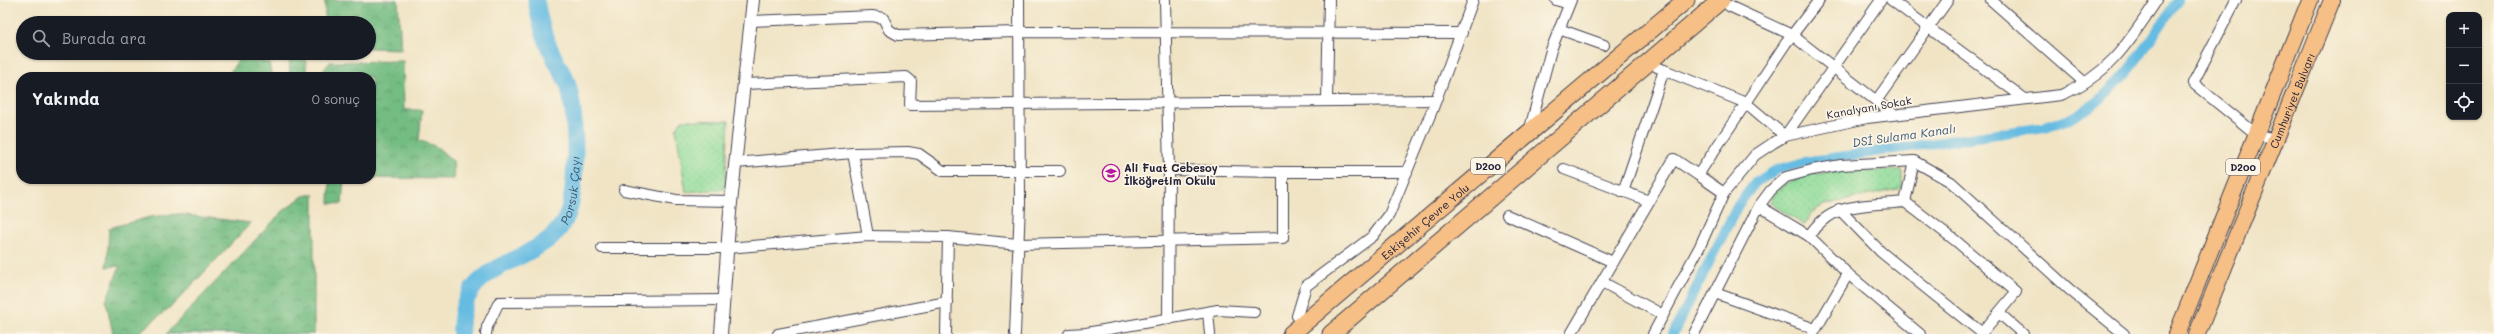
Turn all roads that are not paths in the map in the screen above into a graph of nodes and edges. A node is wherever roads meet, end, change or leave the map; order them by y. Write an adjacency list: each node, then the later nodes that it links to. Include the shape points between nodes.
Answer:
1 (753, 0): 19 (street)
2 (1018, 0): 22 (street)
3 (1165, 0): 24 (street)
4 (1329, 0): 23 (street)
5 (1473, 0): 25 (street)
6 (1556, 0): 17 (street)
7 (1686, 0): 39 (highway, Eskişehir Çevre Yolu / D200)
8 (1818, 0): 26 (street)
9 (1881, 0): 28 (street)
10 (1891, 0): 20 (street)
11 (1948, 0): 20 (street)
12 (1991, 0): 29 (street)
13 (2157, 0): 29 (street, Kanalyanı Sokak, via 2123,51 2099,73)
14 (2236, 0): 40 (street, via 2193,83)
15 (2310, 0): 40 (main road, Cumhuriyet Bulvarı / D200)
16 (2332, 0): 42 (main road, Cumhuriyet Bulvarı)
17 (1570, 2): 21 (street)
18 (1725, 3): 26 (street); 91 (highway, D200)
19 (751, 21): 22 (street, via 872,16 883,18 889,30 898,35); 30 (street)
20 (1929, 26): 31 (street); 34 (street)
21 (1559, 29): 27 (street); 39 (street)
22 (1019, 32): 24 (street); 37 (street)
23 (1328, 32): 24 (street); 25 (street); 32 (street)
24 (1165, 33): 35 (street)
25 (1462, 33): 33 (street)
26 (1792, 35): 28 (street); 36 (street)
27 (1604, 45)
28 (1834, 67): 34 (street); 41 (street)
29 (2084, 82): 31 (street, Kanalyanı Sokak, via 2079,88 2061,95)
30 (744, 84): 37 (street, via 906,77 911,81 910,104); 45 (street)
31 (2025, 99): 38 (street, Kanalyanı Sokak)
32 (1327, 100): 33 (street); 35 (street)
33 (1436, 100): 51 (street)
34 (1876, 101): 38 (street)
35 (1167, 103): 37 (street); 47 (street)
36 (1746, 103): 41 (street); 52 (street); 54 (street, via 1660,69)
37 (1020, 104): 49 (street)
38 (1893, 114): 41 (street, Kanalyanı Sokak)
39 (1529, 132): 90 (highway, Eskişehir Çevre Yolu / D200)
40 (2256, 134): 42 (street); 99 (main road, Cumhuriyet Bulvarı / D200)
41 (1785, 136): 55 (street, Kanalyanı Sokak, via 1755,155)
42 (2275, 139): 100 (main road, Cumhuriyet Bulvarı)
43 (853, 153): 45 (street); 49 (street, via 919,154 943,171); 62 (street)
44 (1914, 161): 58 (street); 59 (street, via 1841,165 1786,177 1771,190); 98 (street, via 1951,182 2070,290)
45 (735, 163): 56 (street)
46 (1564, 169): 54 (street)
47 (1169, 170): 50 (street); 65 (street)
48 (1060, 171): 49 (street)
49 (1020, 172): 66 (street)
50 (1283, 172): 51 (street); 65 (street, via 1283,238)
51 (1406, 172): 79 (street, via 1389,215 1373,236 1306,286)
52 (1698, 175): 55 (street); 57 (street, via 1674,159)
53 (624, 190): 56 (street, via 676,200)
54 (1623, 192): 57 (street)
55 (1724, 193): 78 (street, Kanalyanı Sokak, via 1700,246)
56 (731, 201): 68 (street)
57 (1649, 201): 69 (street)
58 (1905, 202): 60 (street); 77 (street, via 1956,240 2016,292)
59 (1759, 206): 63 (street); 72 (street)
60 (1839, 209): 63 (street, via 1816,225); 96 (street, via 1881,252)
61 (1507, 216): 69 (street)
62 (868, 236): 64 (street); 68 (street)
63 (1808, 236): 70 (street)
64 (948, 238): 66 (street); 74 (street)
65 (1168, 239): 66 (street); 80 (street)
66 (1018, 244): 87 (street)
67 (602, 248): 68 (street)
68 (727, 248): 73 (street)
69 (1613, 262): 71 (street)
70 (1848, 274): 82 (street); 95 (street)
71 (1602, 282): 78 (street); 92 (street)
72 (1715, 293): 82 (street); 94 (street)
73 (724, 300): 83 (street, via 499,302 486,327); 84 (street)
74 (946, 302): 85 (street); 86 (street)
75 (1208, 312): 76 (street); 80 (street); 89 (street)
76 (1254, 312)
77 (2000, 314): 96 (street); 97 (street)
78 (1663, 315): 93 (street, Kanalyanı Sokak)
79 (1297, 316)
80 (1168, 319): 81 (street)
81 (1112, 331): 88 (street)
82 (1814, 332)
83 (486, 334)
84 (721, 334)
85 (778, 334)
86 (946, 334)
87 (1015, 334)
88 (1069, 334)
89 (1210, 334)
90 (1291, 334)
91 (1330, 334)
92 (1572, 334)
93 (1653, 334)
94 (1694, 334)
95 (1920, 334)
96 (1981, 334)
97 (2023, 334)
98 (2124, 334)
99 (2177, 334)
100 (2197, 334)

